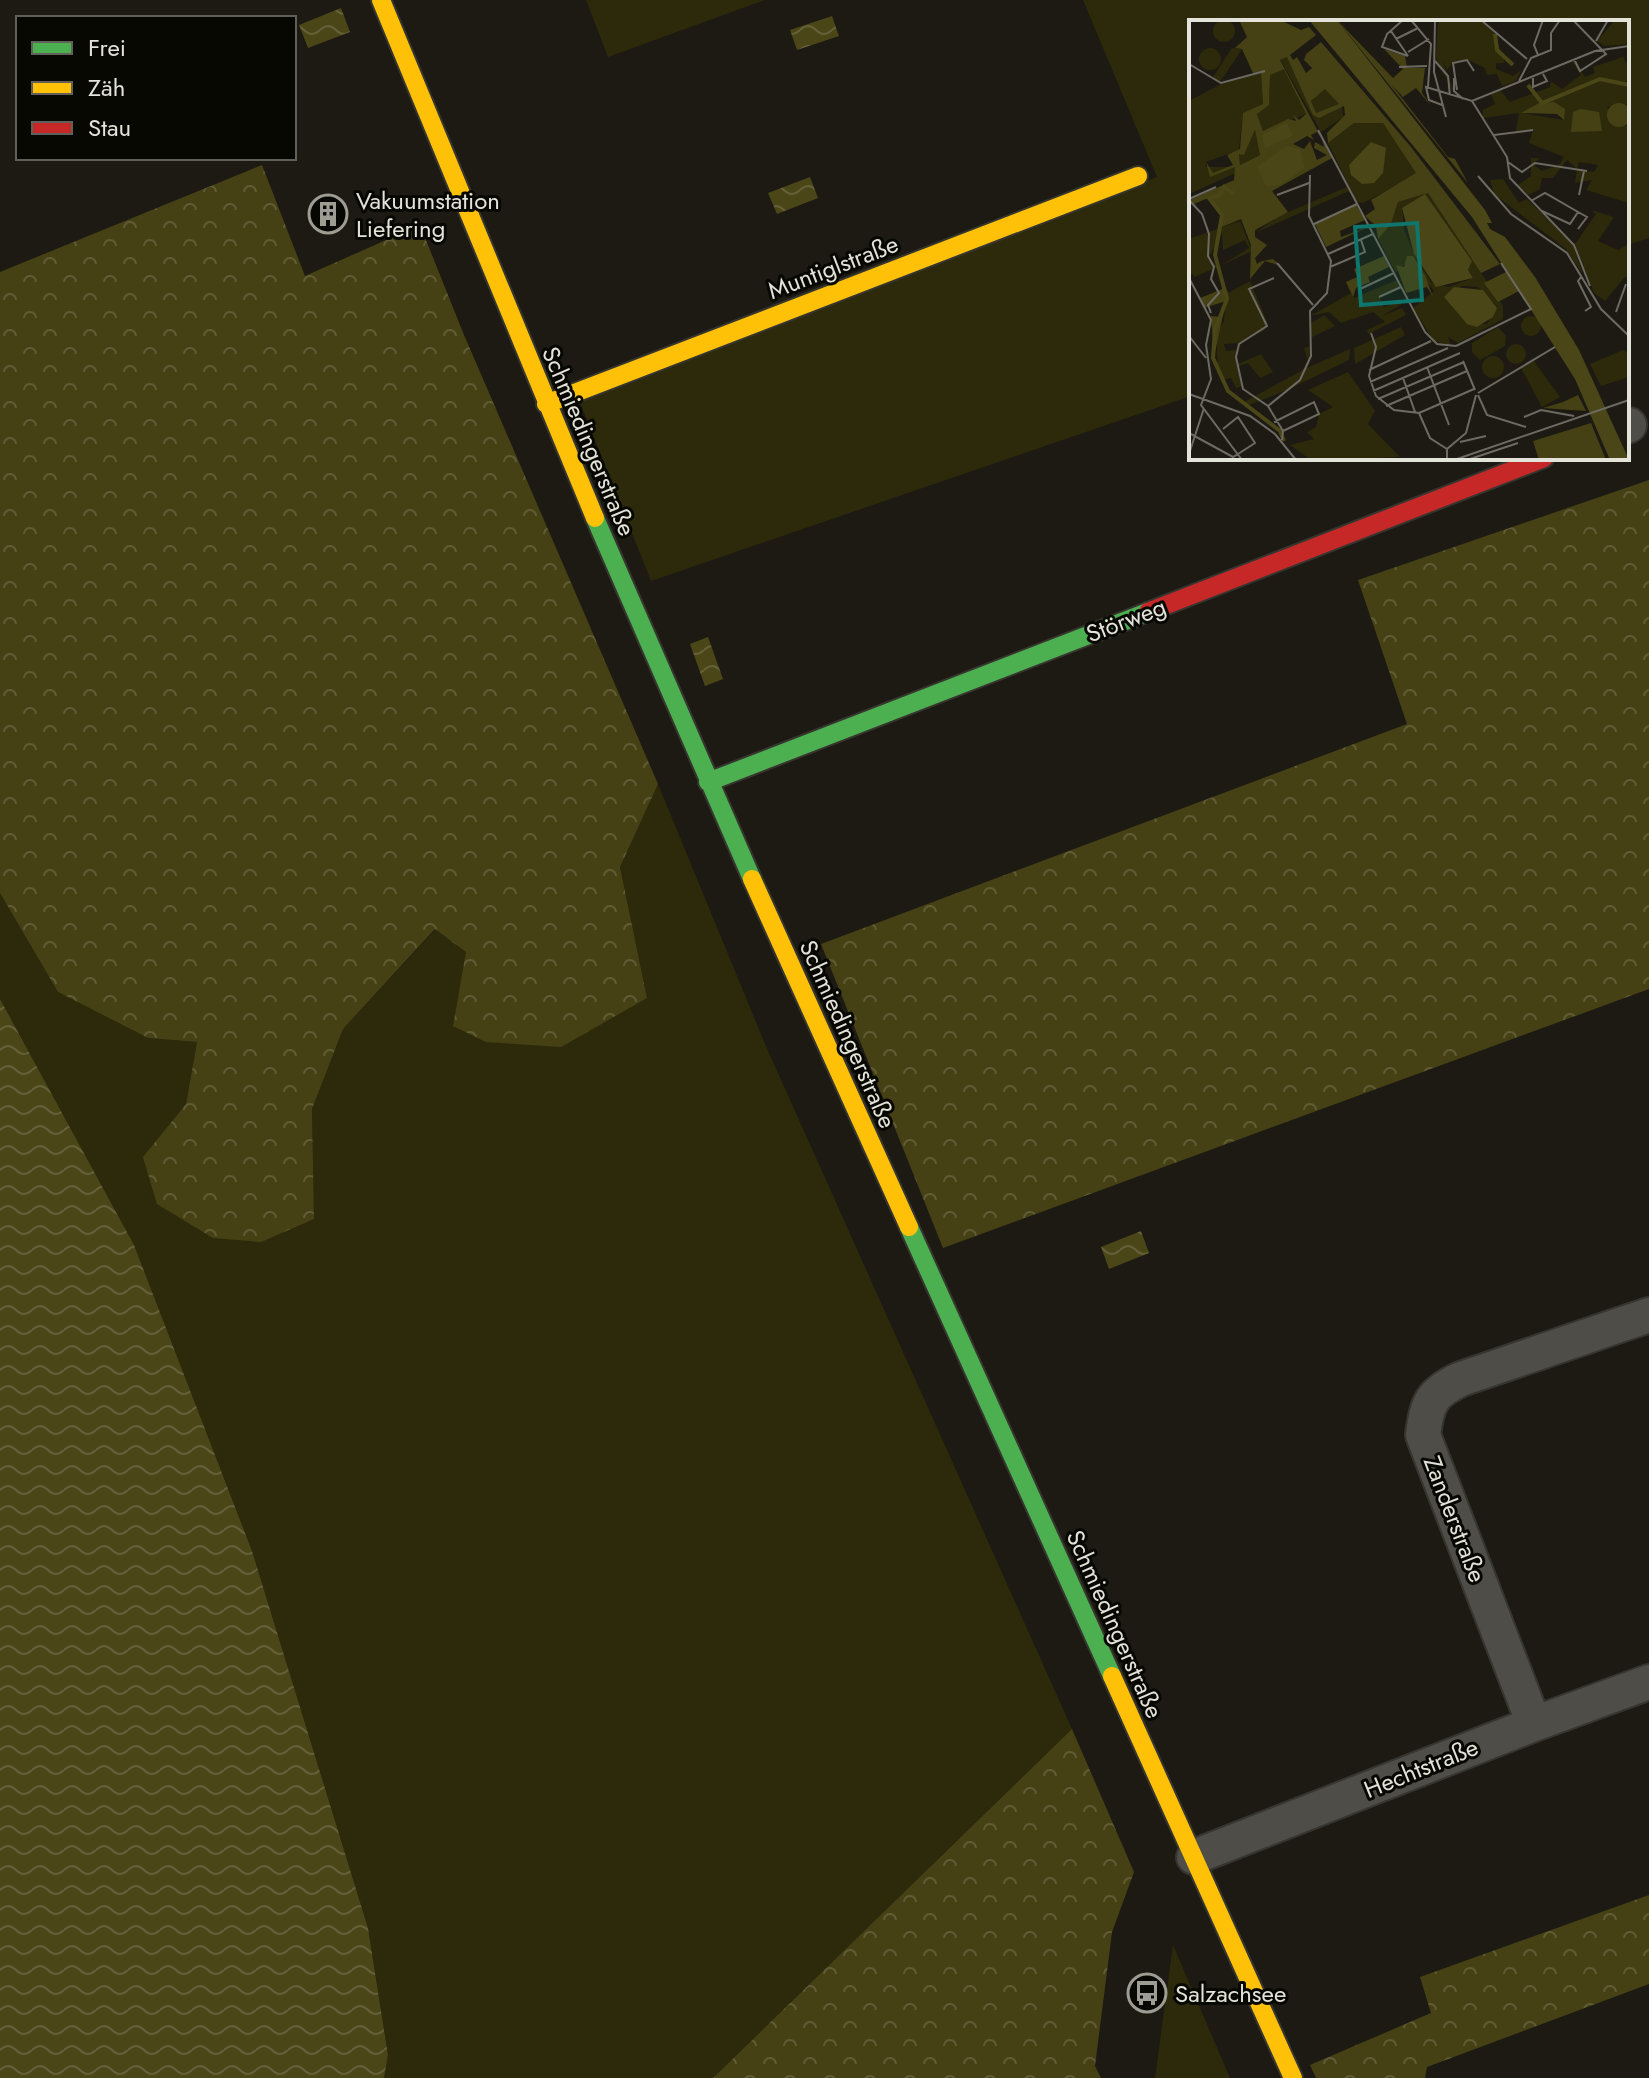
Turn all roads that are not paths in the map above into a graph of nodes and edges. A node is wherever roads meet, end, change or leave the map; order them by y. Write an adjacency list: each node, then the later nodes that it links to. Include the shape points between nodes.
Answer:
1 (381, 0): 3 (street, Schmiedingerstraße)
2 (1138, 176): 3 (street, Muntiglstraße)
3 (546, 404): 5 (street, Schmiedingerstraße)
4 (1539, 460): 5 (street, Störweg)
5 (708, 782): 9 (street, Schmiedingerstraße)
6 (1649, 1315): 8 (street, Zanderstraße, via 1461,1379 1440,1388 1426,1409 1423,1435)
7 (1649, 1682): 8 (street, Hechtstraße)
8 (1534, 1724): 9 (street, Hechtstraße)
9 (1194, 1857): 10 (street, Schmiedingerstraße)
10 (1293, 2078)

